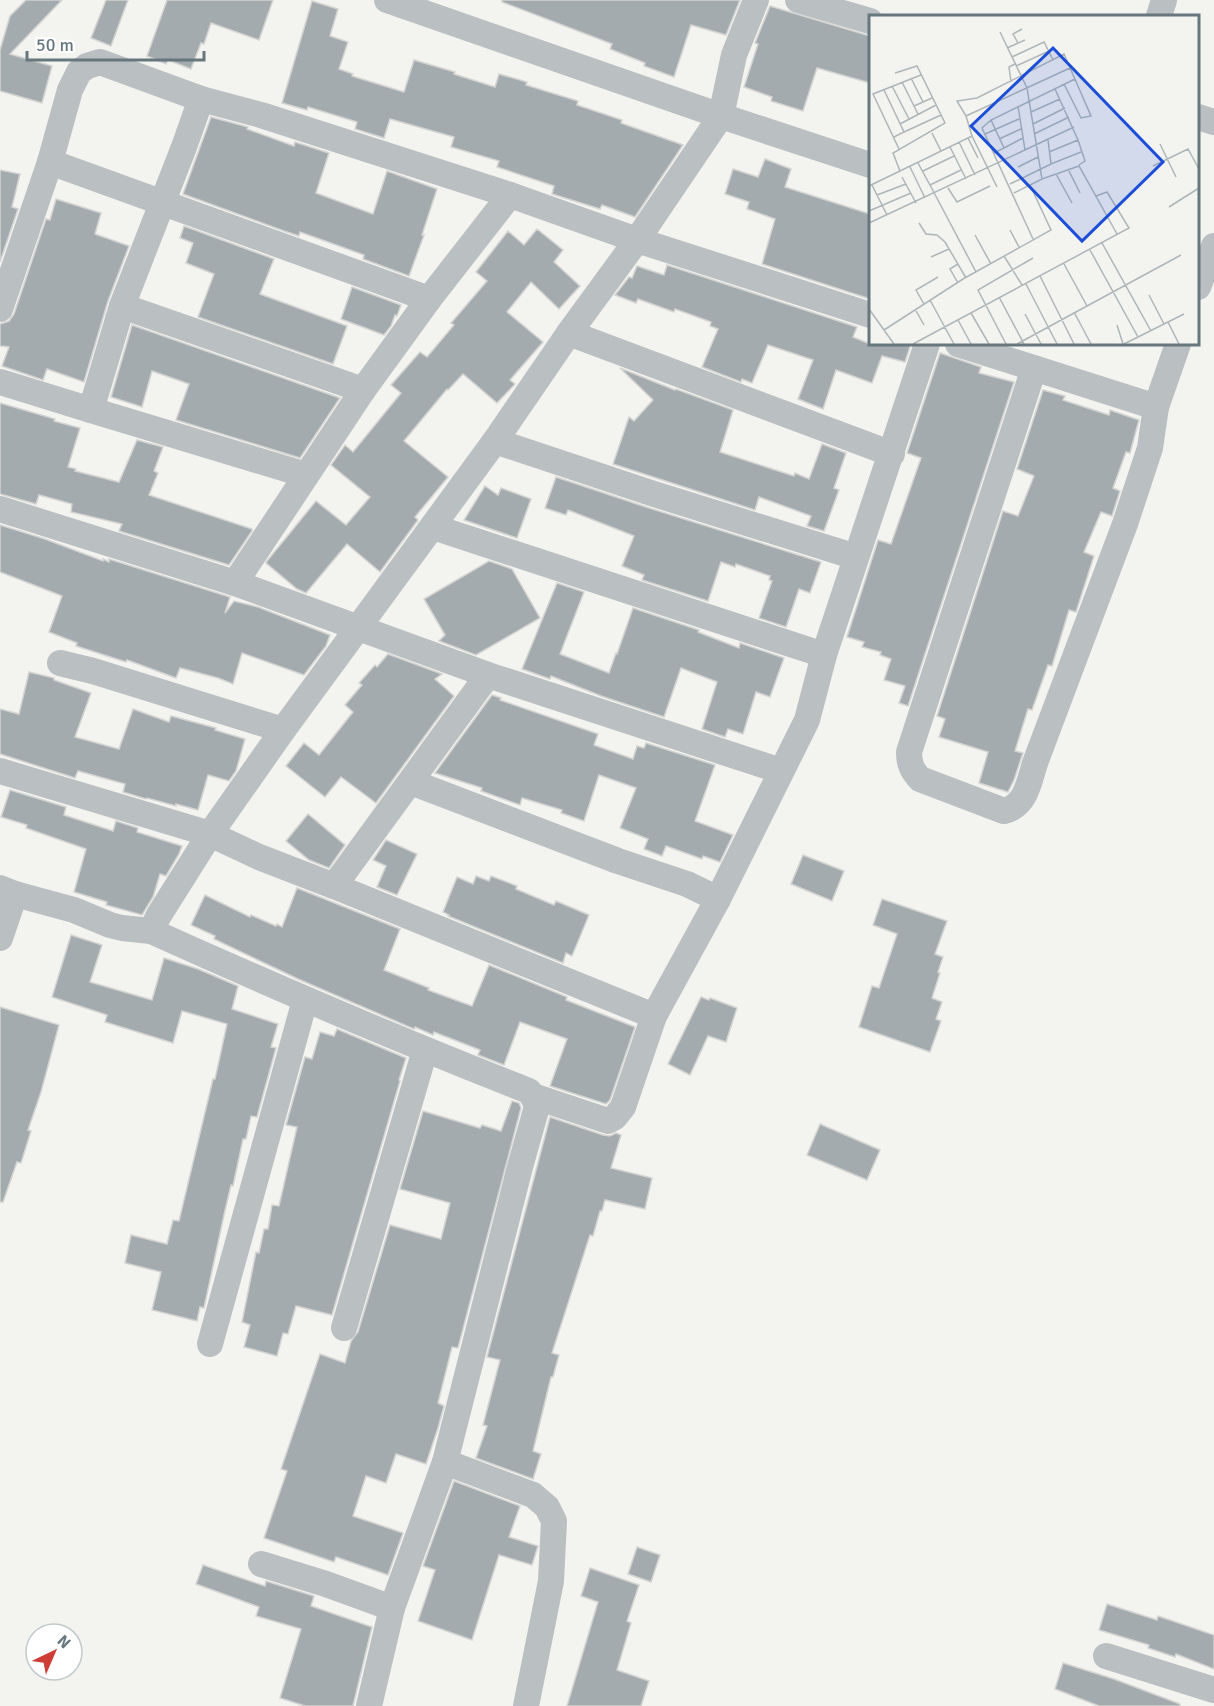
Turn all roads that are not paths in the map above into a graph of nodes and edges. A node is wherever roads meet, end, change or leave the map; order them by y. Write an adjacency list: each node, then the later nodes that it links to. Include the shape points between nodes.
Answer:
1 (387, 0): 6 (street)
2 (756, 0): 6 (street, via 734,55)
3 (798, 0): 4 (street)
4 (869, 21)
5 (201, 99): 9 (street, via 100,62 87,66 79,72 70,90); 11 (street); 12 (street)
6 (721, 116): 10 (street); 13 (street)
7 (1199, 118): 8 (street)
8 (1214, 122)
9 (50, 162): 12 (street); 18 (street)
10 (869, 165)
11 (510, 195): 13 (street); 16 (street)
12 (162, 201): 16 (street); 17 (street)
13 (637, 240): 19 (street); 20 (street)
14 (1214, 246): 15 (street)
15 (1199, 281)
16 (429, 299): 26 (street)
17 (122, 306): 26 (street); 28 (street)
18 (0, 309)
19 (869, 315)
20 (569, 333): 29 (street); 30 (street)
21 (927, 345): 30 (street)
22 (961, 345): 24 (street)
23 (1178, 345): 27 (street)
24 (1034, 368): 27 (street); 27 (street, via 909,752 909,762 920,779 1004,811 1018,805 1024,796 1125,524 1150,448)
25 (0, 382): 28 (street)
26 (363, 390): 31 (street)
27 (1156, 407)
28 (91, 410): 31 (street)
29 (495, 441): 33 (street); 34 (street)
30 (892, 454): 34 (street)
31 (306, 475): 35 (street)
32 (0, 509): 35 (street)
33 (433, 527): 36 (street); 37 (street)
34 (856, 557): 37 (street)
35 (235, 583): 36 (street)
36 (358, 628): 39 (street); 40 (street)
37 (824, 655): 42 (street, via 807,720)
38 (60, 663): 40 (street)
39 (488, 675): 42 (street); 43 (street)
40 (283, 730): 44 (street)
41 (0, 771): 44 (street)
42 (781, 771): 47 (street)
43 (411, 782): 45 (street); 47 (street)
44 (210, 834): 45 (street); 48 (street)
45 (334, 886): 51 (street)
46 (7, 891): 48 (street, via 116,926); 49 (street)
47 (718, 899): 51 (street)
48 (150, 931): 50 (street)
49 (0, 938)
50 (305, 1000): 52 (street); 55 (street)
51 (654, 1016): 53 (street, via 623,1107 609,1121)
52 (425, 1050): 53 (street, via 529,1091); 54 (street)
53 (533, 1096): 56 (street, via 536,1110)
54 (344, 1328)
55 (210, 1344)
56 (445, 1462): 58 (street); 62 (street, via 533,1496 547,1507 554,1521 551,1581)
57 (261, 1564): 58 (street)
58 (392, 1608): 61 (street)
59 (1106, 1656): 60 (street)
60 (1214, 1690)
61 (369, 1706)
62 (526, 1706)

